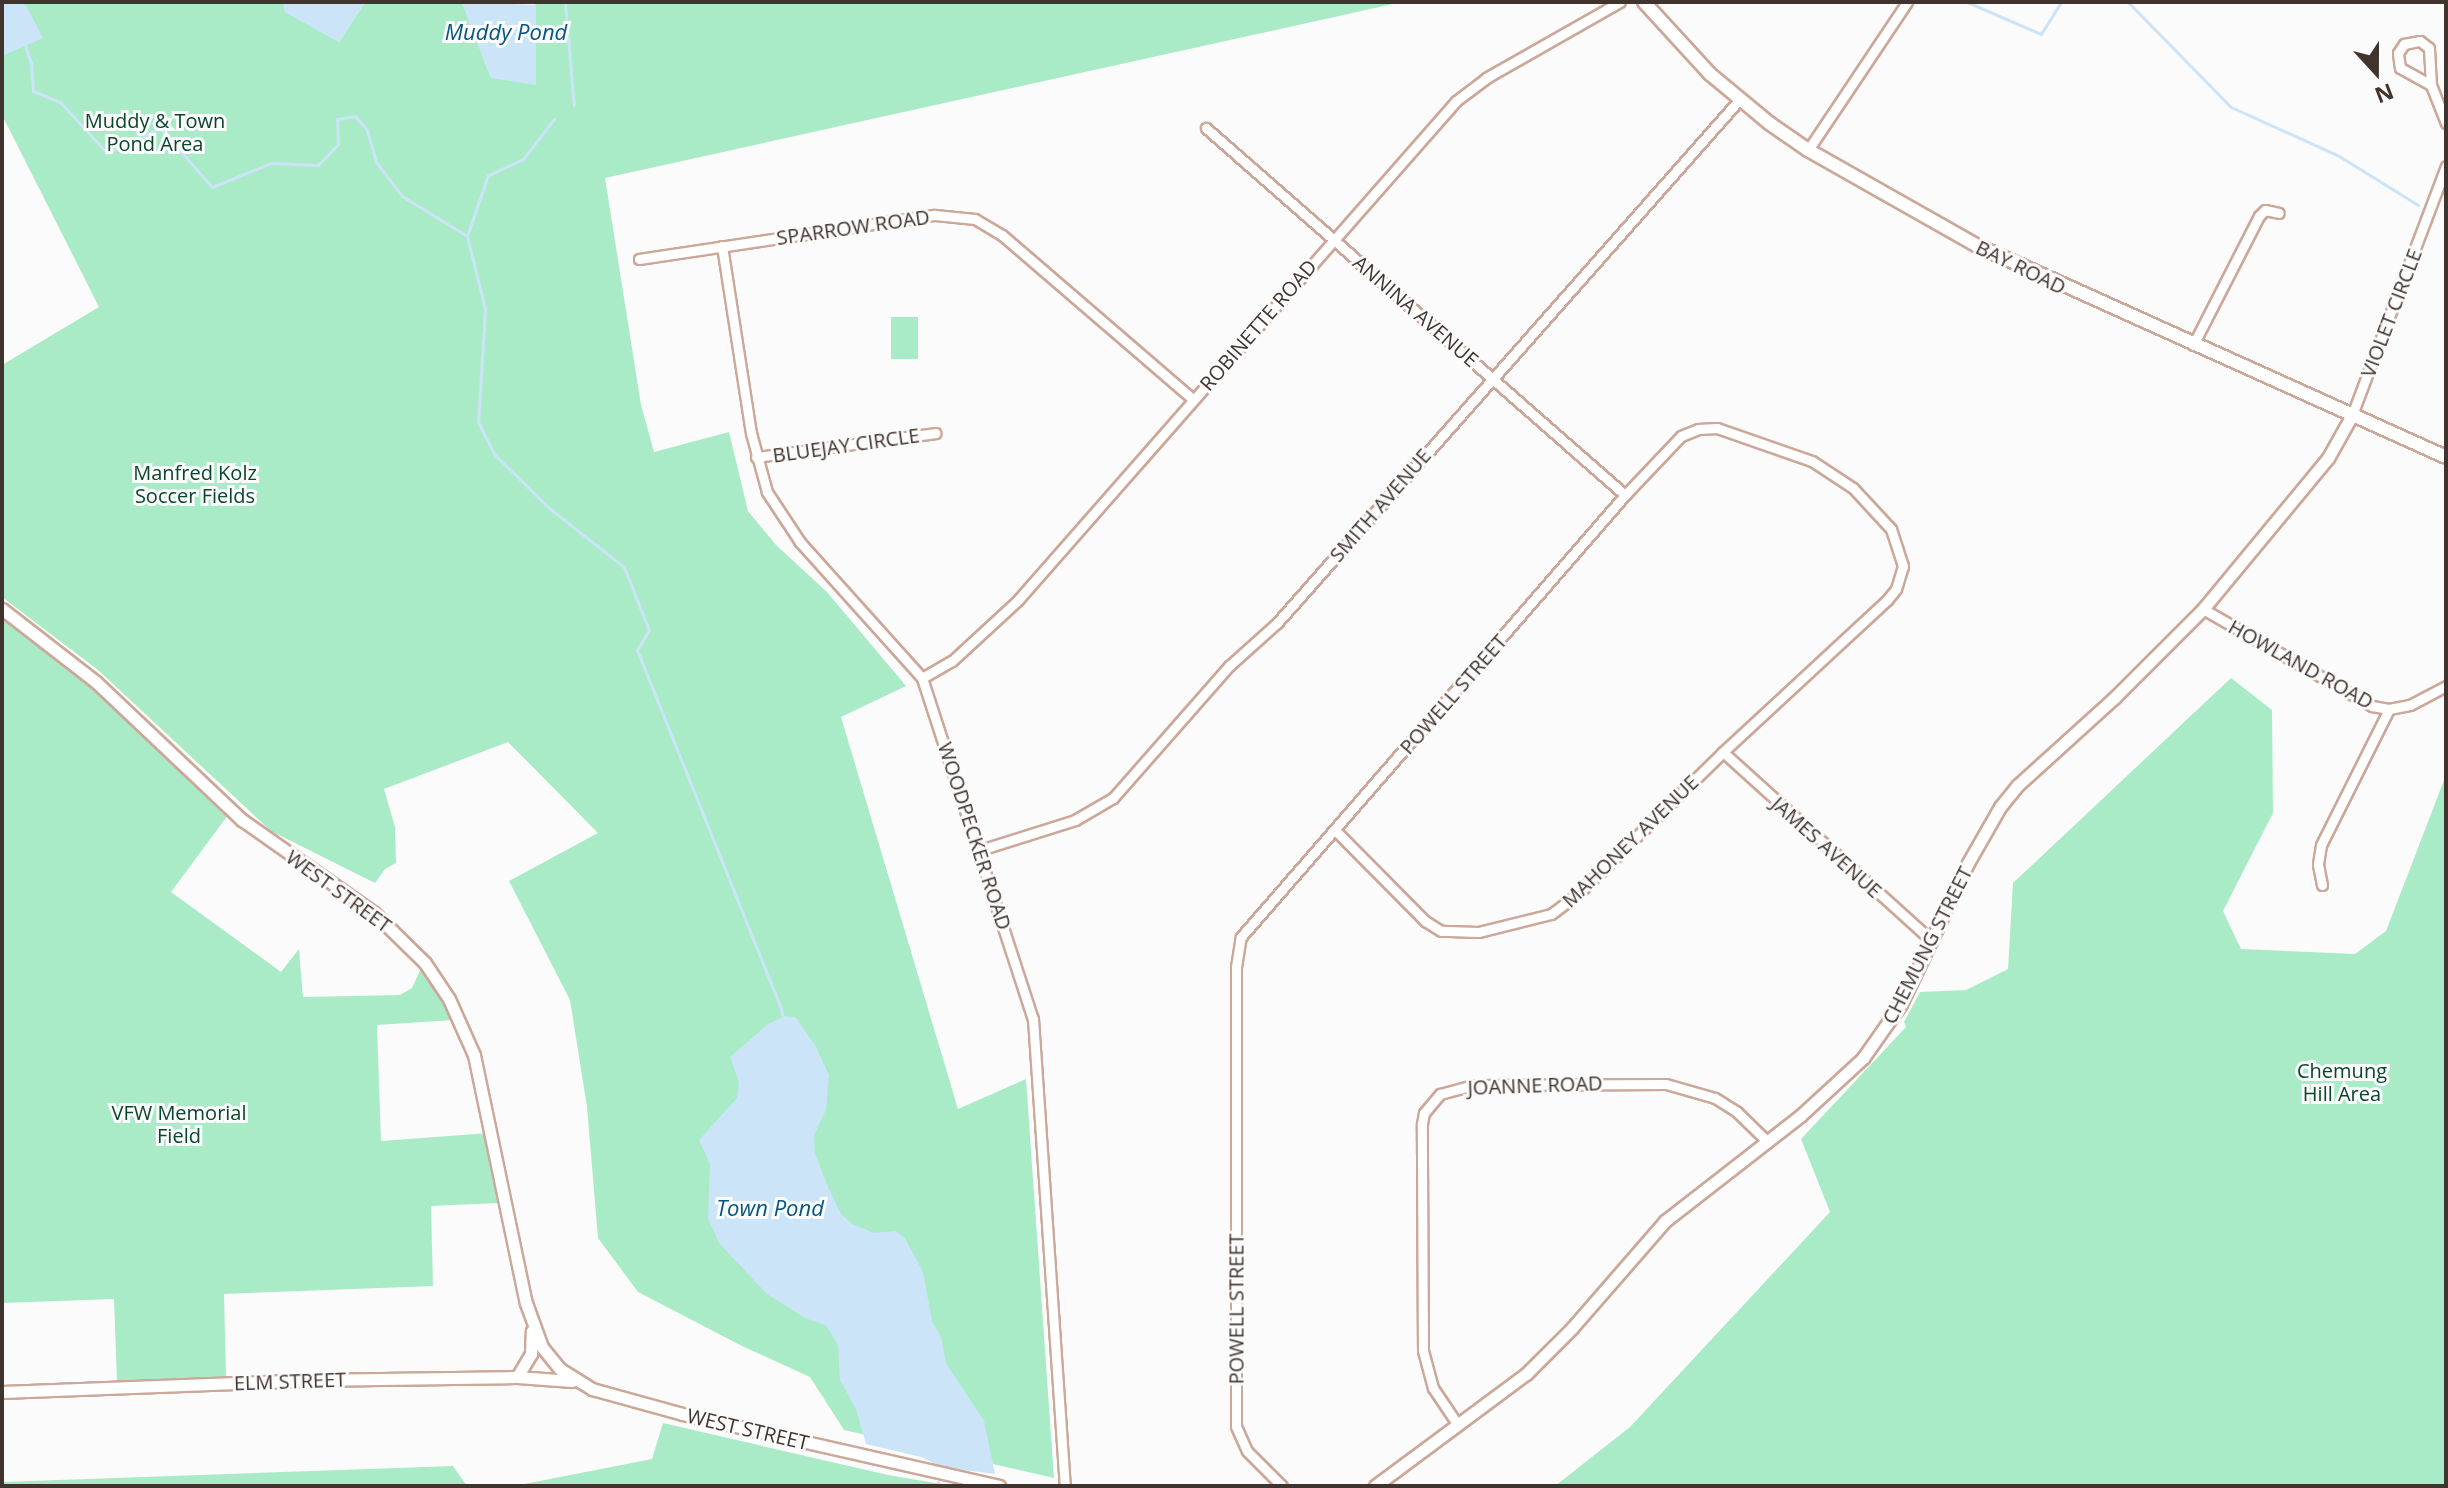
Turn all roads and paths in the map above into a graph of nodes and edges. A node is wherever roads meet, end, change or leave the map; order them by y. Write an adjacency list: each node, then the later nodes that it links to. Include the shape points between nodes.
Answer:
1 (1620, 2): 11 (street, ROBINETTE ROAD, via 1471,88)
2 (1644, 2): 5 (main road, BAY ROAD)
3 (1907, 2): 8 (street)
4 (2431, 85): 4 (street, via 2429,48 2415,40 2404,44 2397,58 2400,68); 6 (street)
5 (1739, 100): 8 (main road, BAY ROAD); 15 (street, SMITH AVENUE)
6 (2446, 123)
7 (1206, 128): 11 (street, ANNINA AVENUE)
8 (1808, 150): 14 (main road, BAY ROAD, via 1978,246)
9 (2446, 166): 17 (street, VIOLET CIRCLE)
10 (2279, 213): 14 (street, via 2265,210 2259,216)
11 (1333, 238): 15 (street, ANNINA AVENUE); 16 (street, ROBINETTE ROAD)
12 (722, 246): 13 (street, SPARROW ROAD); 16 (street, SPARROW ROAD, via 935,215 975,219 1002,235); 19 (street, WOODPECKER ROAD)
13 (639, 259)
14 (2193, 345): 17 (main road, BAY ROAD)
15 (1493, 378): 21 (street, ANNINA AVENUE); 29 (street, SMITH AVENUE, via 1277,623 1229,666 1113,798 1075,820)
16 (1193, 399): 24 (street, ROBINETTE ROAD, via 1008,610 952,661)
17 (2352, 415): 20 (main road, BAY ROAD); 23 (street, CHEMUNG STREET, via 2328,458)
18 (935, 433): 19 (street, BLUEJAY CIRCLE)
19 (756, 457): 24 (street, WOODPECKER ROAD, via 767,492 787,526)
20 (2446, 457)
21 (1625, 495): 27 (street, POWELL STREET, via 1681,436 1717,428 1830,471 1860,494 1897,540 1903,566 1896,589); 28 (street, POWELL STREET)
22 (2, 609): 33 (street, WEST STREET, via 96,682 242,820 373,912 418,954 449,999 474,1055)
23 (2203, 609): 26 (street, HOWLAND ROAD, via 2363,701); 31 (street, CHEMUNG STREET, via 2009,796 1968,863)
24 (922, 678): 29 (street, WOODPECKER ROAD)
25 (2446, 686): 26 (street, HOWLAND ROAD, via 2420,701)
26 (2389, 709): 30 (street, via 2321,845)
27 (1723, 752): 28 (street, MAHONEY AVENUE, via 1565,905 1544,916 1478,932 1448,933 1431,925); 31 (street, JAMES AVENUE)
28 (1335, 830): 40 (street, POWELL STREET, via 1245,931 1236,951 1236,1426 1247,1451)
29 (980, 850): 39 (street, WOODPECKER ROAD, via 1036,1033)
30 (2322, 885)
31 (1932, 941): 32 (street, CHEMUNG STREET, via 1901,1004 1871,1048)
32 (1768, 1142): 37 (street, CHEMUNG STREET, via 1665,1221 1548,1354); 37 (street, JOANNE ROAD, via 1715,1098 1666,1084 1473,1085 1440,1094 1422,1124 1423,1350 1433,1388)
33 (531, 1319): 34 (street, WEST STREET, via 531,1354); 35 (street, WEST STREET, via 547,1355)
34 (517, 1377): 35 (street, ELM STREET); 36 (street, ELM STREET)
35 (577, 1382): 38 (street, WEST STREET, via 683,1414)
36 (2, 1392)
37 (1458, 1425): 41 (street, CHEMUNG STREET)
38 (999, 1486)
39 (1065, 1486)
40 (1282, 1486)
41 (1375, 1486)

